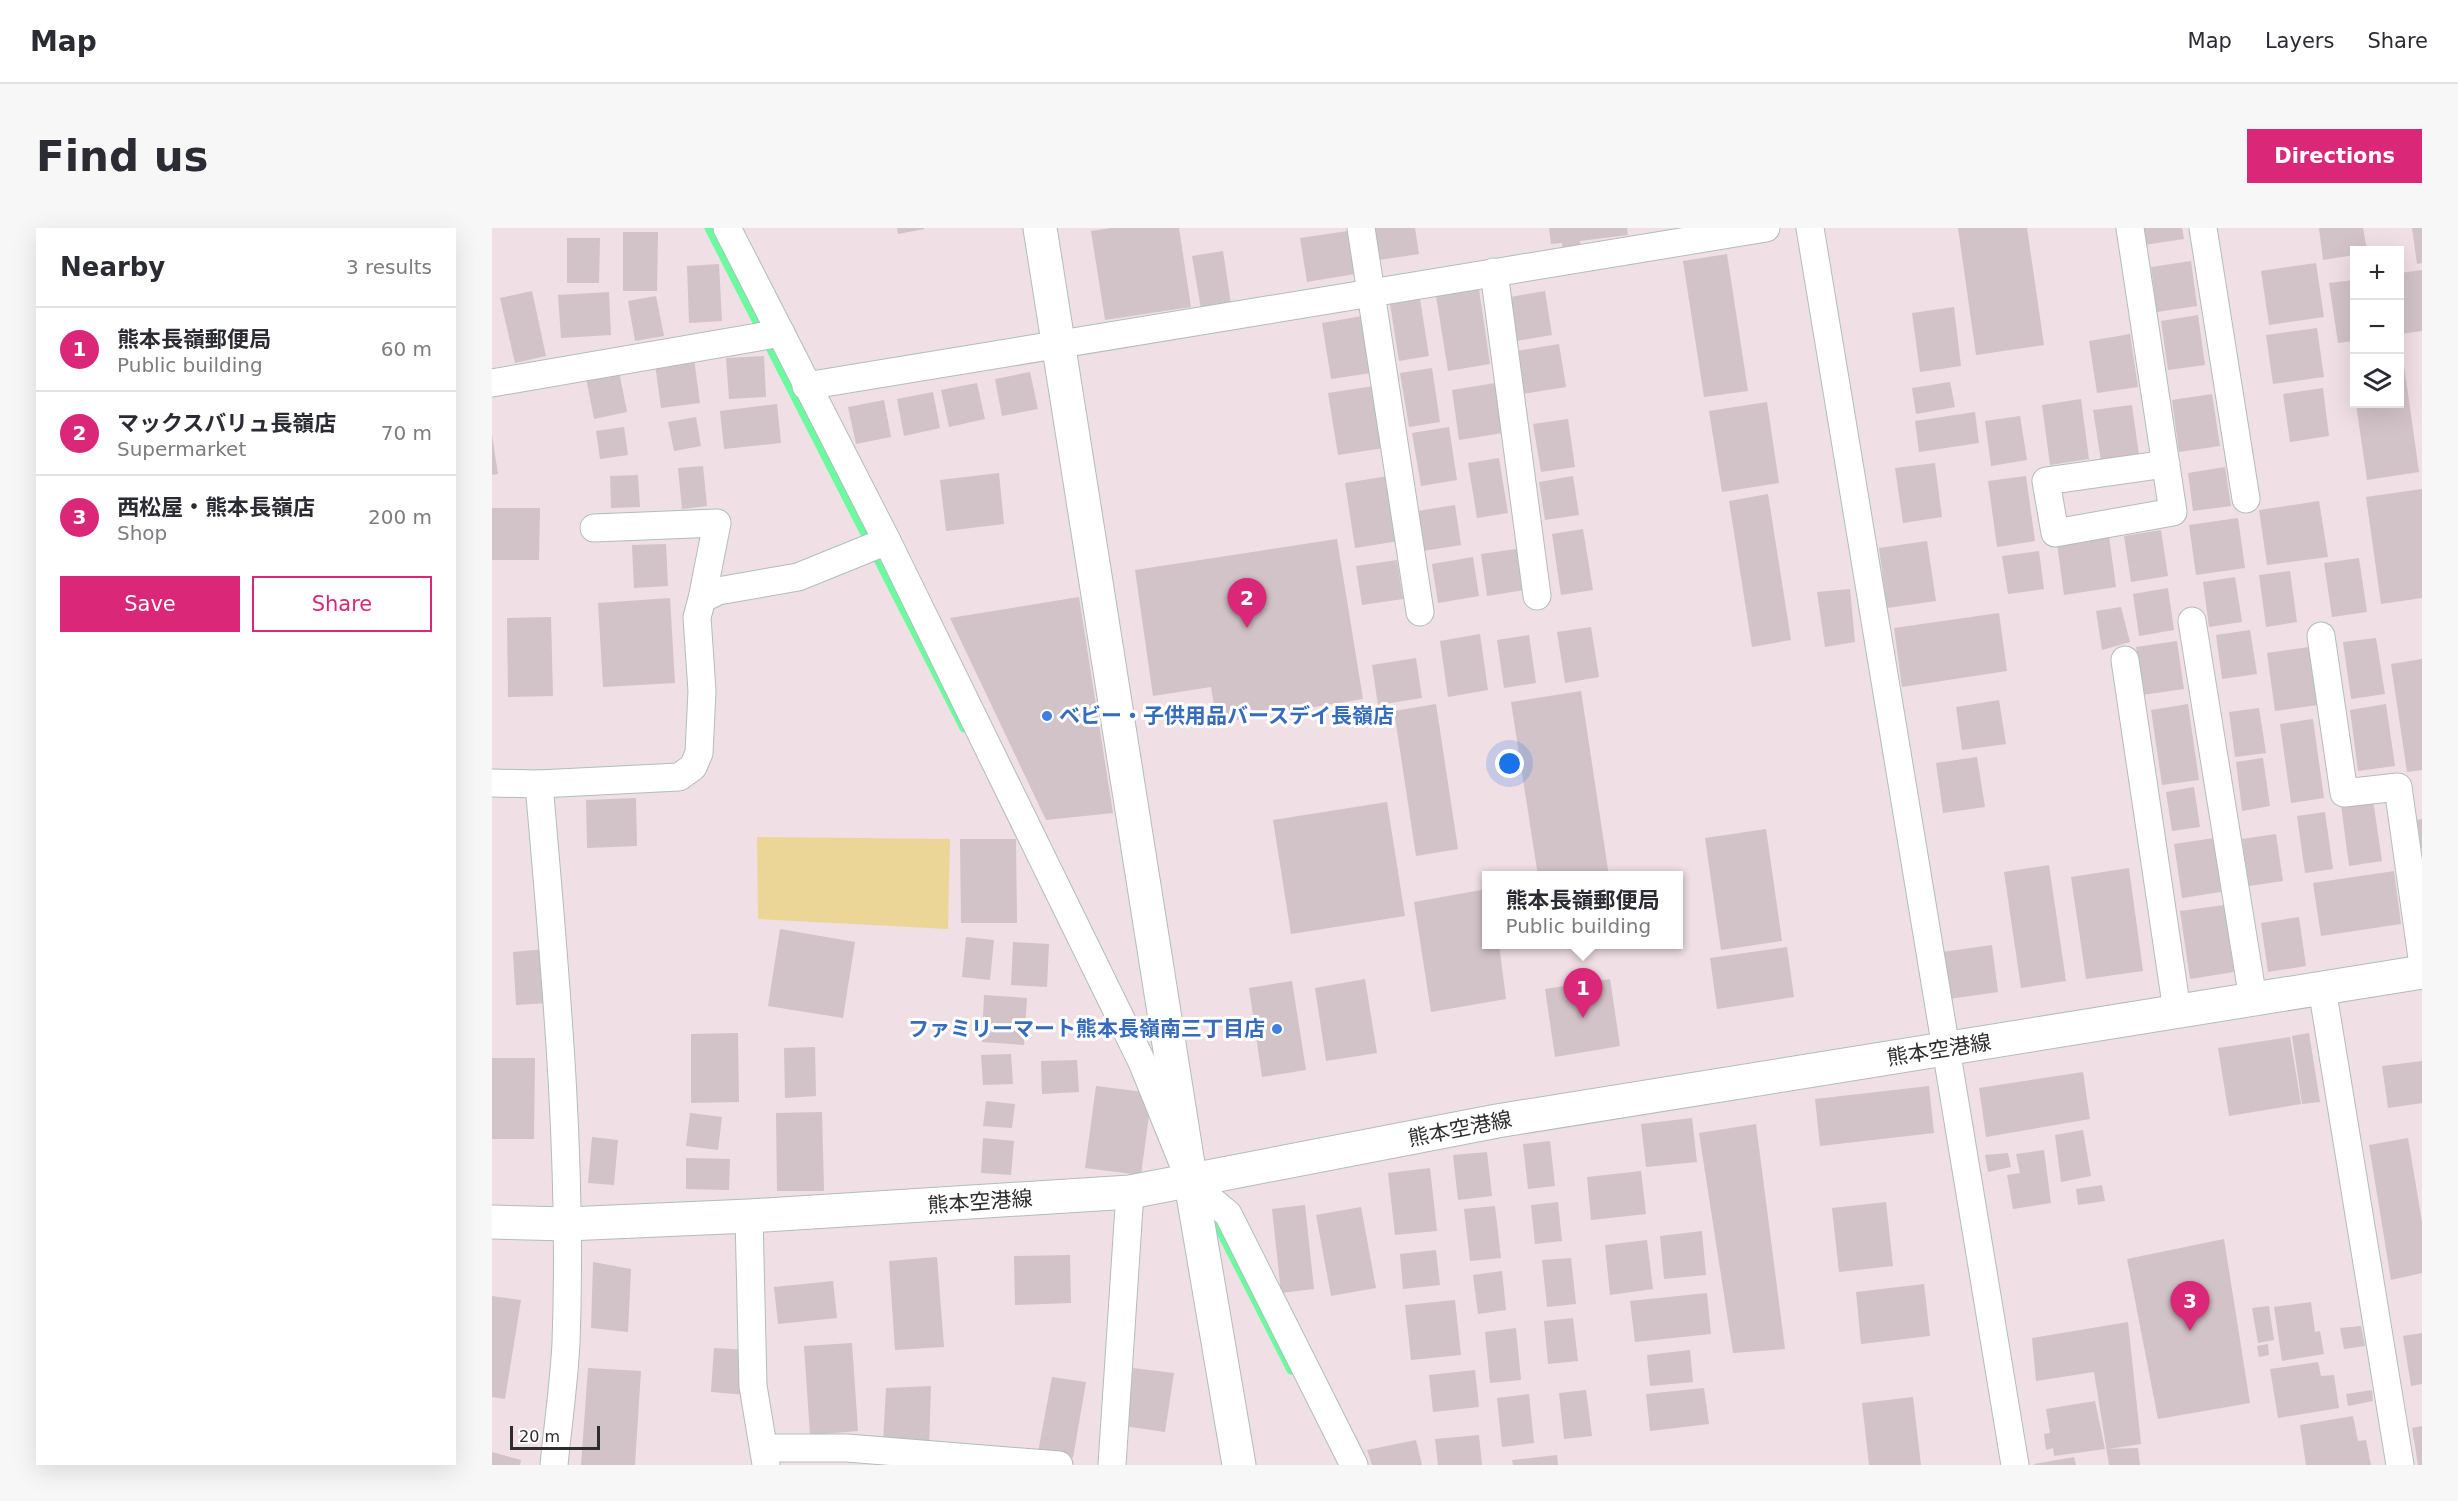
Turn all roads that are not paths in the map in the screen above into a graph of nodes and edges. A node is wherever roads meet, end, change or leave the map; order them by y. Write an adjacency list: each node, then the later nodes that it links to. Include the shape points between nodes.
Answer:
1 (727, 228): 10 (street)
2 (1040, 228): 11 (main road)
3 (1361, 228): 9 (street)
4 (1766, 228): 8 (street)
5 (1810, 228): 31 (street)
6 (2130, 228): 14 (street)
7 (2203, 228): 15 (street)
8 (1494, 272): 9 (street); 18 (street)
9 (1371, 292): 11 (street); 20 (street)
10 (780, 333): 12 (street); 13 (street)
11 (1059, 343): 13 (street); 32 (main road)
12 (492, 382)
13 (806, 386): 17 (street)
14 (2166, 464): 14 (street, via 2173,512 2055,533 2046,481)
15 (2246, 499)
16 (594, 528): 19 (street, via 717,523)
17 (887, 541): 19 (street, via 798,577 718,591); 32 (street, via 1142,1062)
18 (1537, 596)
19 (702, 599): 25 (street, via 697,617 702,691 699,753 693,767 678,777)
20 (1420, 612)
21 (2192, 621): 29 (street)
22 (2322, 636): 26 (street, via 2344,793 2398,787)
23 (2125, 660): 30 (street)
24 (492, 783): 25 (street)
25 (539, 784): 36 (street, via 559,1027)
26 (2422, 958)
27 (2422, 972): 28 (main road, 熊本空港線)
28 (2322, 988): 29 (main road, 熊本空港線); 44 (street)
29 (2253, 999): 30 (main road, 熊本空港線)
30 (2177, 1011): 31 (main road, 熊本空港線)
31 (1948, 1048): 32 (main road, 熊本空港線, via 1497,1121); 43 (street)
32 (1191, 1183): 33 (main road, 熊本空港線); 41 (main road); 42 (street, via 1228,1214)
33 (1130, 1192): 34 (main road, 熊本空港線); 40 (street)
34 (749, 1216): 36 (main road, 熊本空港線); 37 (street, via 753,1386)
35 (492, 1222): 36 (main road, 熊本空港線)
36 (567, 1224): 38 (street, via 566,1345)
37 (766, 1456): 39 (street, via 847,1448)
38 (554, 1465)
39 (1059, 1465)
40 (1112, 1465)
41 (1239, 1465)
42 (1354, 1465)
43 (2015, 1465)
44 (2400, 1465)

